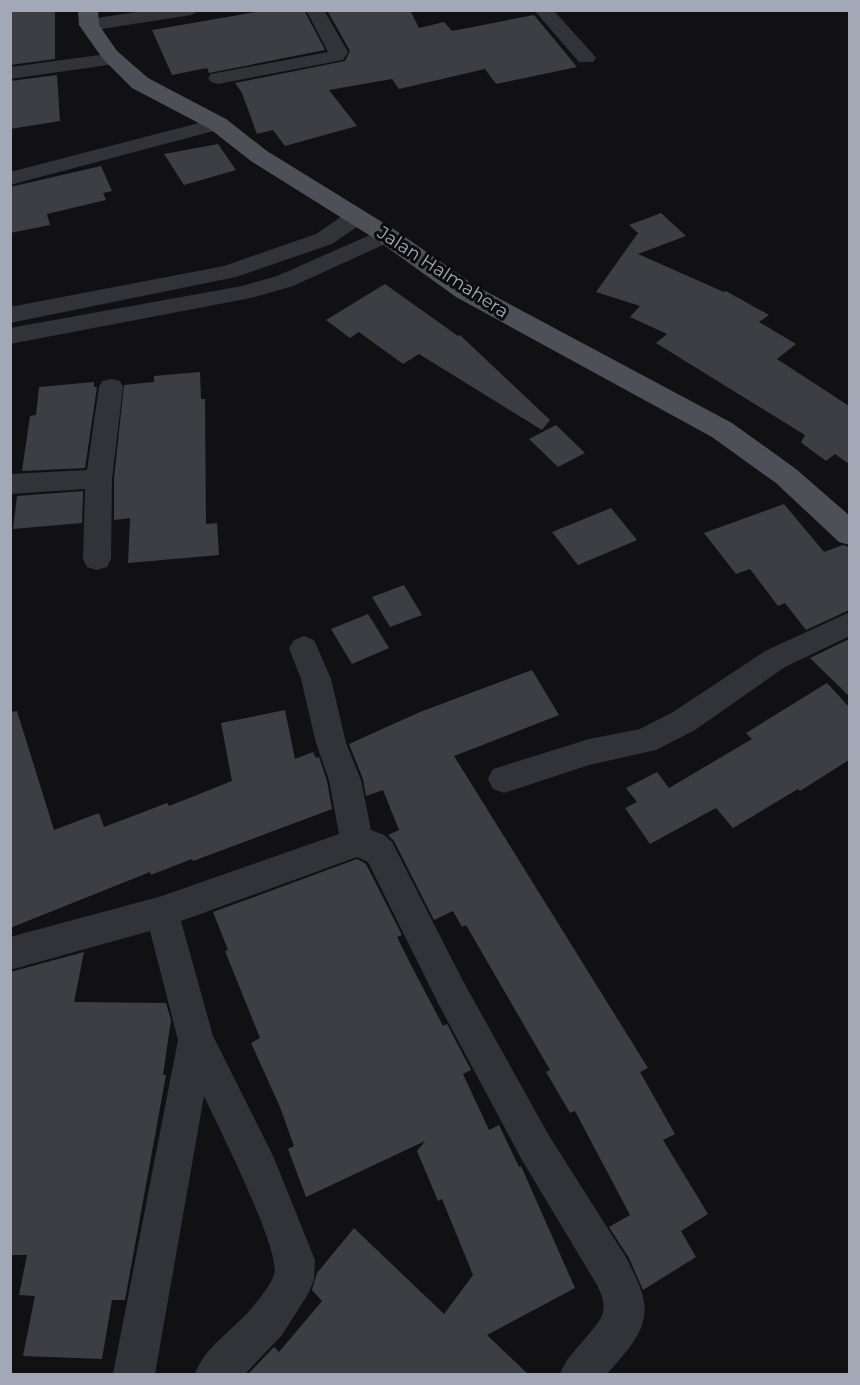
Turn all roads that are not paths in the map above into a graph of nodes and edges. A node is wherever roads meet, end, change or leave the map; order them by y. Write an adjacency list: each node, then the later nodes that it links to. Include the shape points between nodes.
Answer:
1 (191, 10): 4 (street)
2 (315, 10): 8 (street, via 338,52 336,56)
3 (543, 10): 5 (street)
4 (89, 18): 6 (main road, Jalan Halmahera)
5 (586, 58)
6 (115, 59): 7 (street); 9 (main road, Jalan Halmahera, via 140,83)
7 (10, 73)
8 (218, 78)
9 (218, 124): 10 (street); 11 (main road, Jalan Halmahera, via 259,156)
10 (10, 179)
11 (356, 217): 12 (main road, Jalan Halmahera); 13 (street, via 324,239 228,272)
12 (386, 235): 14 (street, via 285,280 243,293); 18 (main road, Jalan Halmahera, via 465,291 722,430 786,476)
13 (10, 315)
14 (10, 336)
15 (111, 387): 16 (street)
16 (99, 478): 17 (street); 19 (street)
17 (10, 484)
18 (849, 534)
19 (97, 558)
20 (849, 623): 22 (street, via 775,659 684,721 645,741 589,752)
21 (304, 648): 23 (street, via 345,780)
22 (504, 779)
23 (357, 842): 24 (street); 29 (street, via 372,845 380,852 451,993 612,1273 624,1302 623,1322)
24 (162, 912): 25 (street); 26 (street)
25 (10, 954)
26 (196, 1040): 27 (street); 28 (street, via 260,1172 295,1260 294,1280 268,1321)
27 (134, 1374)
28 (216, 1374)
29 (581, 1374)

